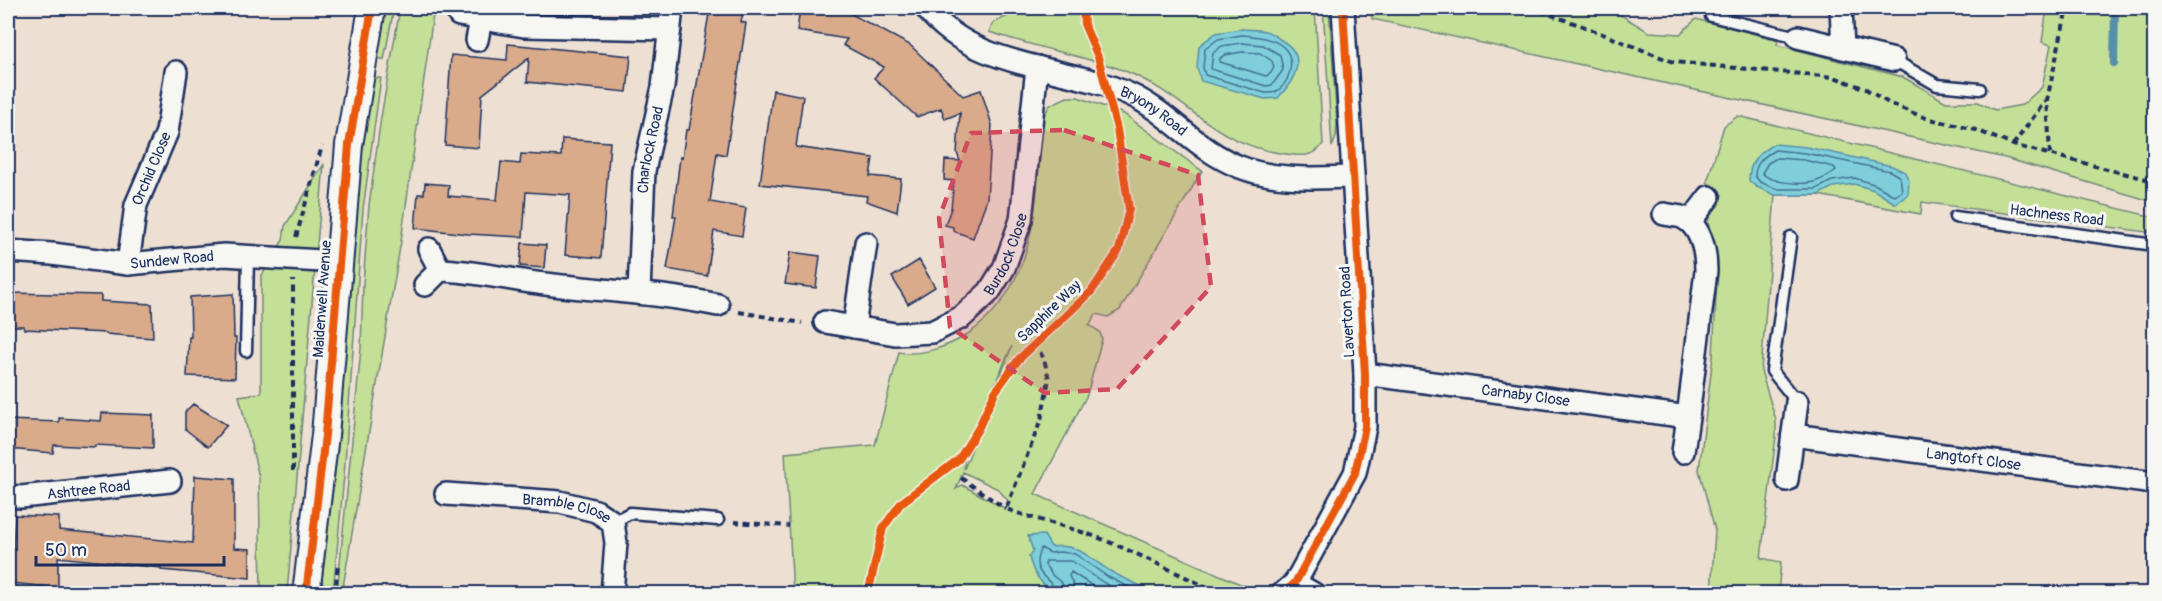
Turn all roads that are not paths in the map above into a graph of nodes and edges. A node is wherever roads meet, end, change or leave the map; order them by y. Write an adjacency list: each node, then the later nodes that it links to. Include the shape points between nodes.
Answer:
1 (372, 8): 26 (street, Maidenwell Avenue, via 349,145)
2 (672, 8): 8 (street, Charlock Road)
3 (926, 8): 12 (street, Bryony Road, via 969,45)
4 (1343, 8): 15 (street, Laverton Road)
5 (1841, 8): 10 (street)
6 (459, 15): 8 (street, via 479,30 524,26)
7 (1711, 16): 9 (lane)
8 (670, 29): 28 (street, Charlock Road, via 663,87 644,171)
9 (1798, 37): 10 (street)
10 (1843, 48): 11 (street)
11 (1894, 60): 14 (lane, via 1937,85)
12 (1037, 67): 15 (street, Bryony Road, via 1128,94 1152,107 1202,146 1240,167 1299,178); 31 (street, Burdock Close, via 1021,220 1007,262 989,292 962,317 932,332 902,335)
13 (176, 72): 27 (street, Orchid Close, via 167,132 136,205)
14 (1980, 90)
15 (1353, 177): 33 (street, Laverton Road)
16 (1709, 197): 19 (street)
17 (1664, 214): 19 (street)
18 (1955, 217): 22 (lane, Hachness Road)
19 (1690, 222): 35 (street, via 1700,237 1706,271)
20 (1791, 237): 34 (lane, via 1772,371)
21 (866, 243): 31 (street)
22 (2154, 244)
23 (429, 249): 28 (street, via 433,277 477,272 545,284)
24 (8, 251): 27 (street, Sundew Road)
25 (248, 256): 26 (street, Sundew Road); 27 (street, Sundew Road); 32 (lane)
26 (338, 262): 46 (street, Maidenwell Avenue, via 328,403)
27 (128, 264)
28 (639, 293): 29 (street)
29 (718, 305)
30 (825, 322): 31 (street, Burdock Close)
31 (854, 327)
32 (246, 351)
33 (1365, 374): 35 (street, Carnaby Close); 45 (street, Laverton Road, via 1365,427 1355,472)
34 (1797, 402): 36 (street)
35 (1688, 417): 37 (street)
36 (1793, 435): 38 (street); 40 (street, Langtoft Close)
37 (1683, 452)
38 (1787, 480)
39 (170, 481): 42 (street, Ashtree Road)
40 (2154, 483)
41 (446, 494): 44 (street, Bramble Close, via 560,502 596,511)
42 (8, 496)
43 (718, 520): 44 (lane, via 630,513)
44 (614, 522): 47 (street, Bramble Close)
45 (1288, 588): 48 (street)
46 (306, 594)
47 (612, 594)
48 (1314, 594)

